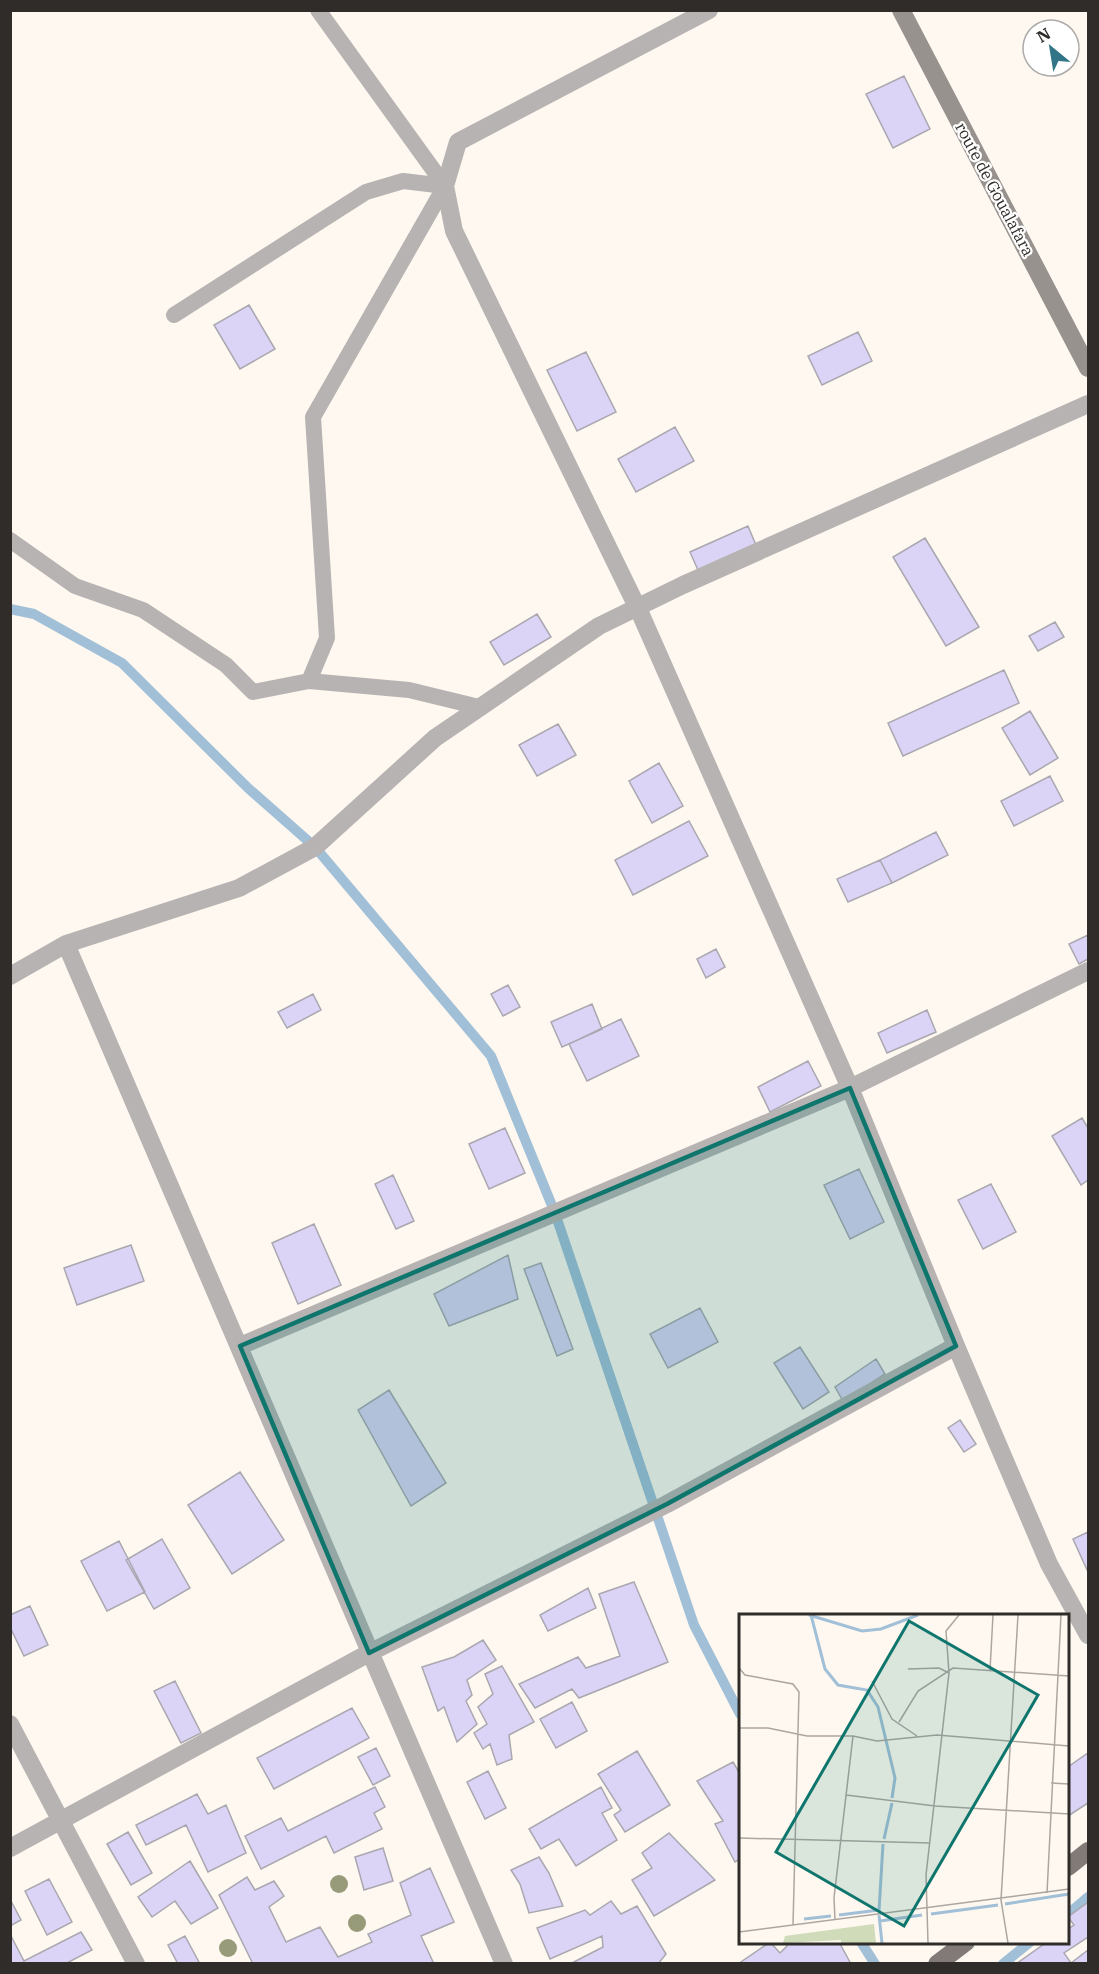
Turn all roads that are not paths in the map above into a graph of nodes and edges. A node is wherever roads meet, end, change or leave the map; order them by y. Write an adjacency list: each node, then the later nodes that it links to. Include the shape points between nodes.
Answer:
1 (318, 10): 4 (lane)
2 (901, 10): 6 (street, route de Goualafara)
3 (701, 12): 4 (street, via 458,142)
4 (445, 186): 5 (lane, via 404,182 366,192); 9 (street, via 454,231); 10 (lane, via 313,417 327,638)
5 (174, 315)
6 (1089, 368)
7 (1089, 404): 9 (street)
8 (10, 540): 10 (lane, via 75,586 143,610 226,665 253,692)
9 (637, 608): 11 (street, via 598,626); 15 (street)
10 (309, 681): 11 (lane, via 409,690)
11 (479, 708): 12 (street, via 435,738 315,847 238,888)
12 (66, 944): 14 (street); 16 (street)
13 (1089, 971): 15 (street)
14 (10, 976)
15 (850, 1088): 16 (street); 17 (street)
16 (240, 1346): 19 (street)
17 (956, 1346): 18 (street, via 1049,1564); 19 (street, via 660,1507)
18 (1089, 1635)
19 (369, 1653): 21 (street); 27 (street)
20 (10, 1724): 21 (street)
21 (60, 1820): 22 (street); 26 (street)
22 (10, 1848)
23 (1089, 1851): 24 (main road)
24 (1069, 1866)
25 (963, 1944): 28 (main road)
26 (136, 1964)
27 (504, 1964)
28 (937, 1964)

